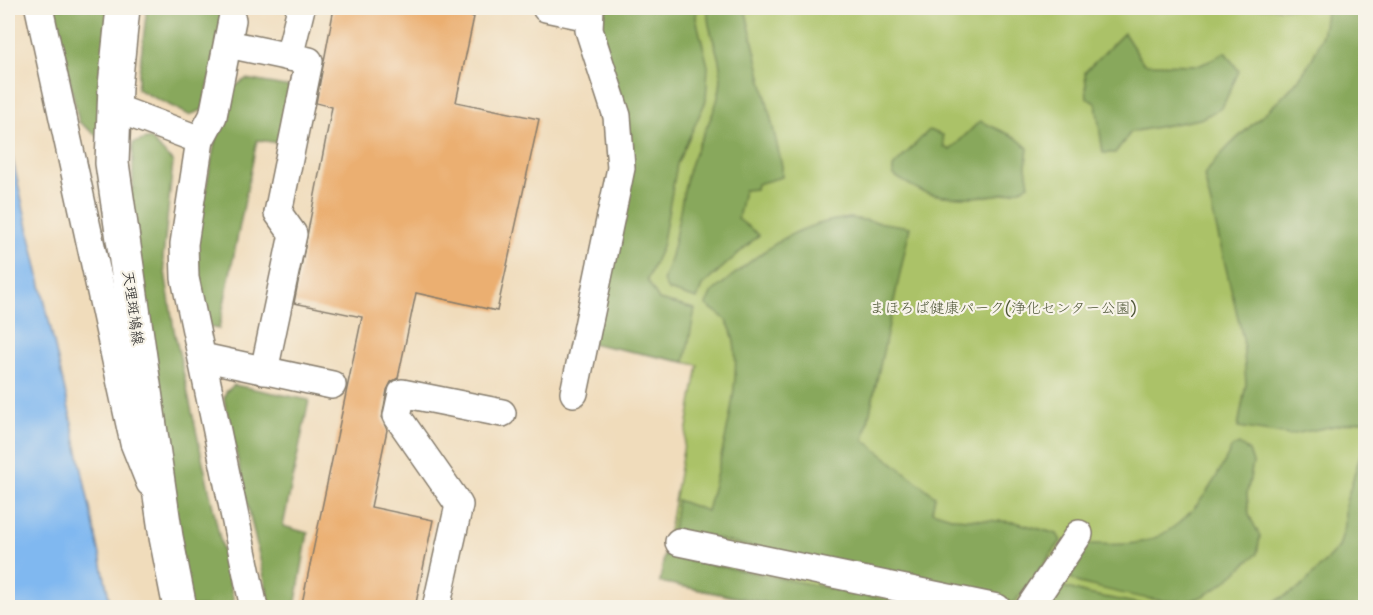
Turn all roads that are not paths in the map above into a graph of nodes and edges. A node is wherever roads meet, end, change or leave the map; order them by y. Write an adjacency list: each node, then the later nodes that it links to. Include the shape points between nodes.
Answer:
1 (39, 8): 14 (lane, via 134,443)
2 (123, 8): 7 (main road, 天理斑鳩線)
3 (301, 8): 6 (lane)
4 (546, 8): 5 (lane)
5 (590, 12): 12 (lane, via 589,30 617,116 621,168)
6 (289, 57): 8 (lane, via 230,32 213,116); 10 (lane, via 309,61 278,213 293,234)
7 (115, 108): 8 (lane); 14 (main road, 天理斑鳩線, via 112,163)
8 (200, 140): 9 (lane, via 184,244 185,278)
9 (202, 357): 10 (lane); 18 (lane)
10 (264, 370): 11 (lane)
11 (332, 386)
12 (574, 393)
13 (502, 413): 19 (lane, via 402,393 397,416 459,505)
14 (163, 514): 17 (main road, 天理斑鳩線)
15 (1079, 534): 21 (lane)
16 (679, 542): 20 (lane)
17 (180, 608)
18 (254, 608)
19 (436, 608)
20 (997, 608)
21 (1029, 608)

